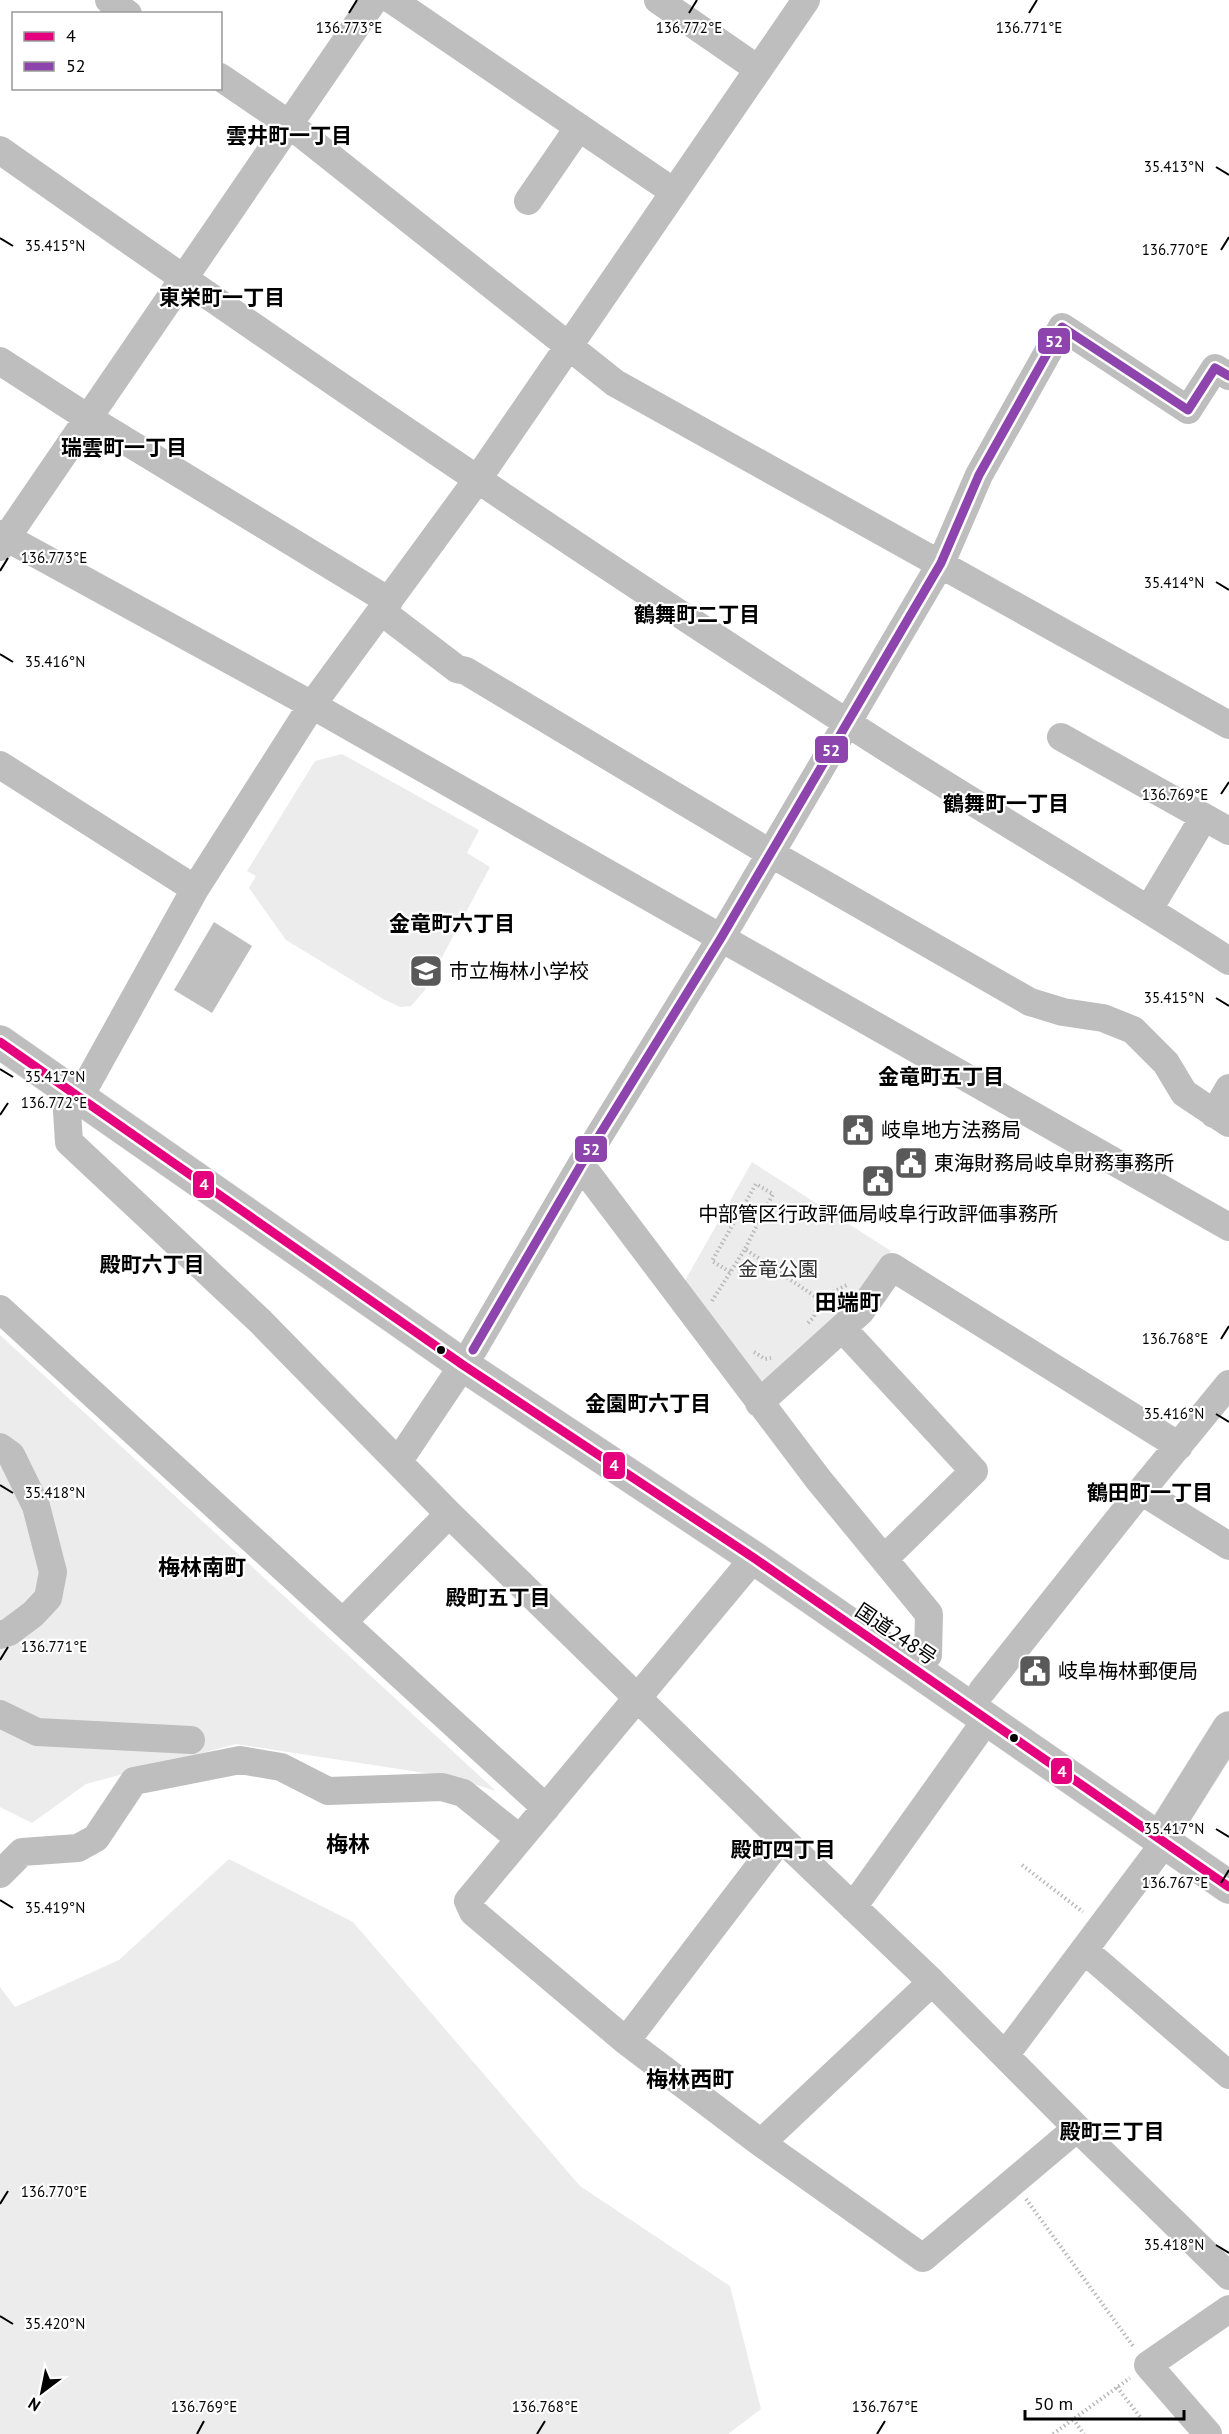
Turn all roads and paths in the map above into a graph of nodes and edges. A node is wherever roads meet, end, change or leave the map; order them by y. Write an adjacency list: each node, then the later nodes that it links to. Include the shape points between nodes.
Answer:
1 (108, 0): 6 (street)
2 (374, 0): 9 (street)
3 (392, 0): 10 (street)
4 (658, 0): 7 (street)
5 (806, 0): 7 (street)
6 (125, 12)
7 (758, 69): 12 (street)
8 (222, 78): 9 (street)
9 (289, 124): 14 (street); 15 (street)
10 (579, 127): 12 (street); 13 (street)
11 (0, 150): 14 (street)
12 (674, 192): 15 (street)
13 (528, 201)
14 (183, 279): 18 (street); 19 (street)
15 (568, 347): 19 (street); 21 (street, via 615,383)
16 (0, 361): 18 (street)
17 (1229, 376): 21 (street, via 1215,368 1188,410 1062,327 979,475)
18 (88, 418): 20 (street); 22 (street)
19 (477, 480): 22 (street); 24 (street)
20 (2, 540): 23 (street)
21 (941, 563): 24 (street); 25 (street)
22 (385, 606): 23 (street); 30 (street, via 457,669)
23 (312, 705): 31 (street); 33 (street)
24 (848, 724): 30 (street); 32 (street)
25 (1229, 725)
26 (1061, 738): 28 (street)
27 (0, 765): 31 (street)
28 (1204, 817): 29 (street); 32 (street)
29 (1229, 831)
30 (770, 853): 33 (street); 39 (street, via 1030,1002 1103,1018 1133,1030 1166,1063 1184,1093)
31 (195, 889): 38 (street)
32 (1149, 909): 34 (street)
33 (721, 938): 40 (street); 41 (street)
34 (1229, 961)
35 (0, 1021): 38 (main road, 国道248号)
36 (0, 1042): 38 (main road, 国道248号)
37 (1229, 1088): 39 (street)
38 (83, 1090): 52 (main road, 国道248号); 57 (street, via 67,1112 69,1142 260,1321)
39 (1221, 1119)
40 (581, 1165): 50 (street); 52 (street)
41 (1229, 1227)
42 (745, 1249): 43 (path); 43 (path, via 773,1194 756,1184 712,1261); 45 (path)
43 (730, 1272): 46 (path)
44 (879, 1285): 45 (path, via 850,1283); 48 (street, via 861,1311); 55 (street, via 892,1267)
45 (819, 1299): 49 (path, via 813,1317)
46 (712, 1302)
47 (0, 1310): 63 (street)
48 (842, 1328): 54 (street); 62 (street, via 974,1471)
49 (802, 1330)
50 (720, 1351): 51 (path, via 735,1340 765,1359); 54 (street)
51 (780, 1356)
52 (468, 1357): 57 (street); 61 (main road, 国道248号); 65 (main road, 国道248号)
53 (1229, 1384): 55 (street)
54 (759, 1403): 62 (street)
55 (1179, 1446): 58 (street)
56 (0, 1447): 64 (street, via 11,1455 36,1506 53,1572 48,1598 33,1614)
57 (398, 1462): 59 (street)
58 (1141, 1491): 60 (street); 67 (street)
59 (449, 1514): 63 (street); 66 (street)
60 (1229, 1546)
61 (754, 1558): 66 (street); 67 (main road, 国道248号)
62 (884, 1559): 65 (street, via 929,1614)
63 (344, 1621): 72 (street)
64 (0, 1635)
65 (928, 1655): 67 (main road, 国道248号)
66 (638, 1700): 72 (street); 74 (street)
67 (985, 1705): 73 (main road, 国道248号); 80 (street)
68 (0, 1714): 70 (street, via 37,1732)
69 (1229, 1728): 73 (main road)
70 (191, 1740)
71 (1229, 1750): 73 (main road)
72 (546, 1808): 75 (street)
73 (1172, 1831): 76 (main road, 国道248号); 79 (main road, 国道248号); 81 (street)
74 (781, 1838): 80 (street); 84 (street)
75 (520, 1839): 78 (street, via 463,1793 442,1788 328,1791 280,1767 240,1760 134,1781 96,1838 78,1848 22,1852); 84 (street, via 468,1901 473,1912)
76 (1229, 1860)
77 (1022, 1865): 81 (path)
78 (0, 1874)
79 (1229, 1887)
80 (854, 1907): 83 (street)
81 (1102, 1926): 82 (street)
82 (1084, 1950): 85 (street); 86 (street)
83 (932, 1982): 85 (street); 88 (street)
84 (626, 2041): 88 (street)
85 (1006, 2054): 87 (street)
86 (1229, 2074)
87 (1077, 2128): 89 (street); 90 (street)
88 (761, 2143): 89 (street, via 923,2258)
89 (1012, 2183): 92 (path, via 1039,2214)
90 (1229, 2276)
91 (1229, 2309): 92 (street)
92 (1148, 2365): 93 (path); 98 (street)
93 (1118, 2386): 94 (path); 95 (path)
94 (1141, 2418)
95 (1073, 2419): 96 (path); 97 (path)
96 (1053, 2434)
97 (1084, 2434)
98 (1208, 2434)

